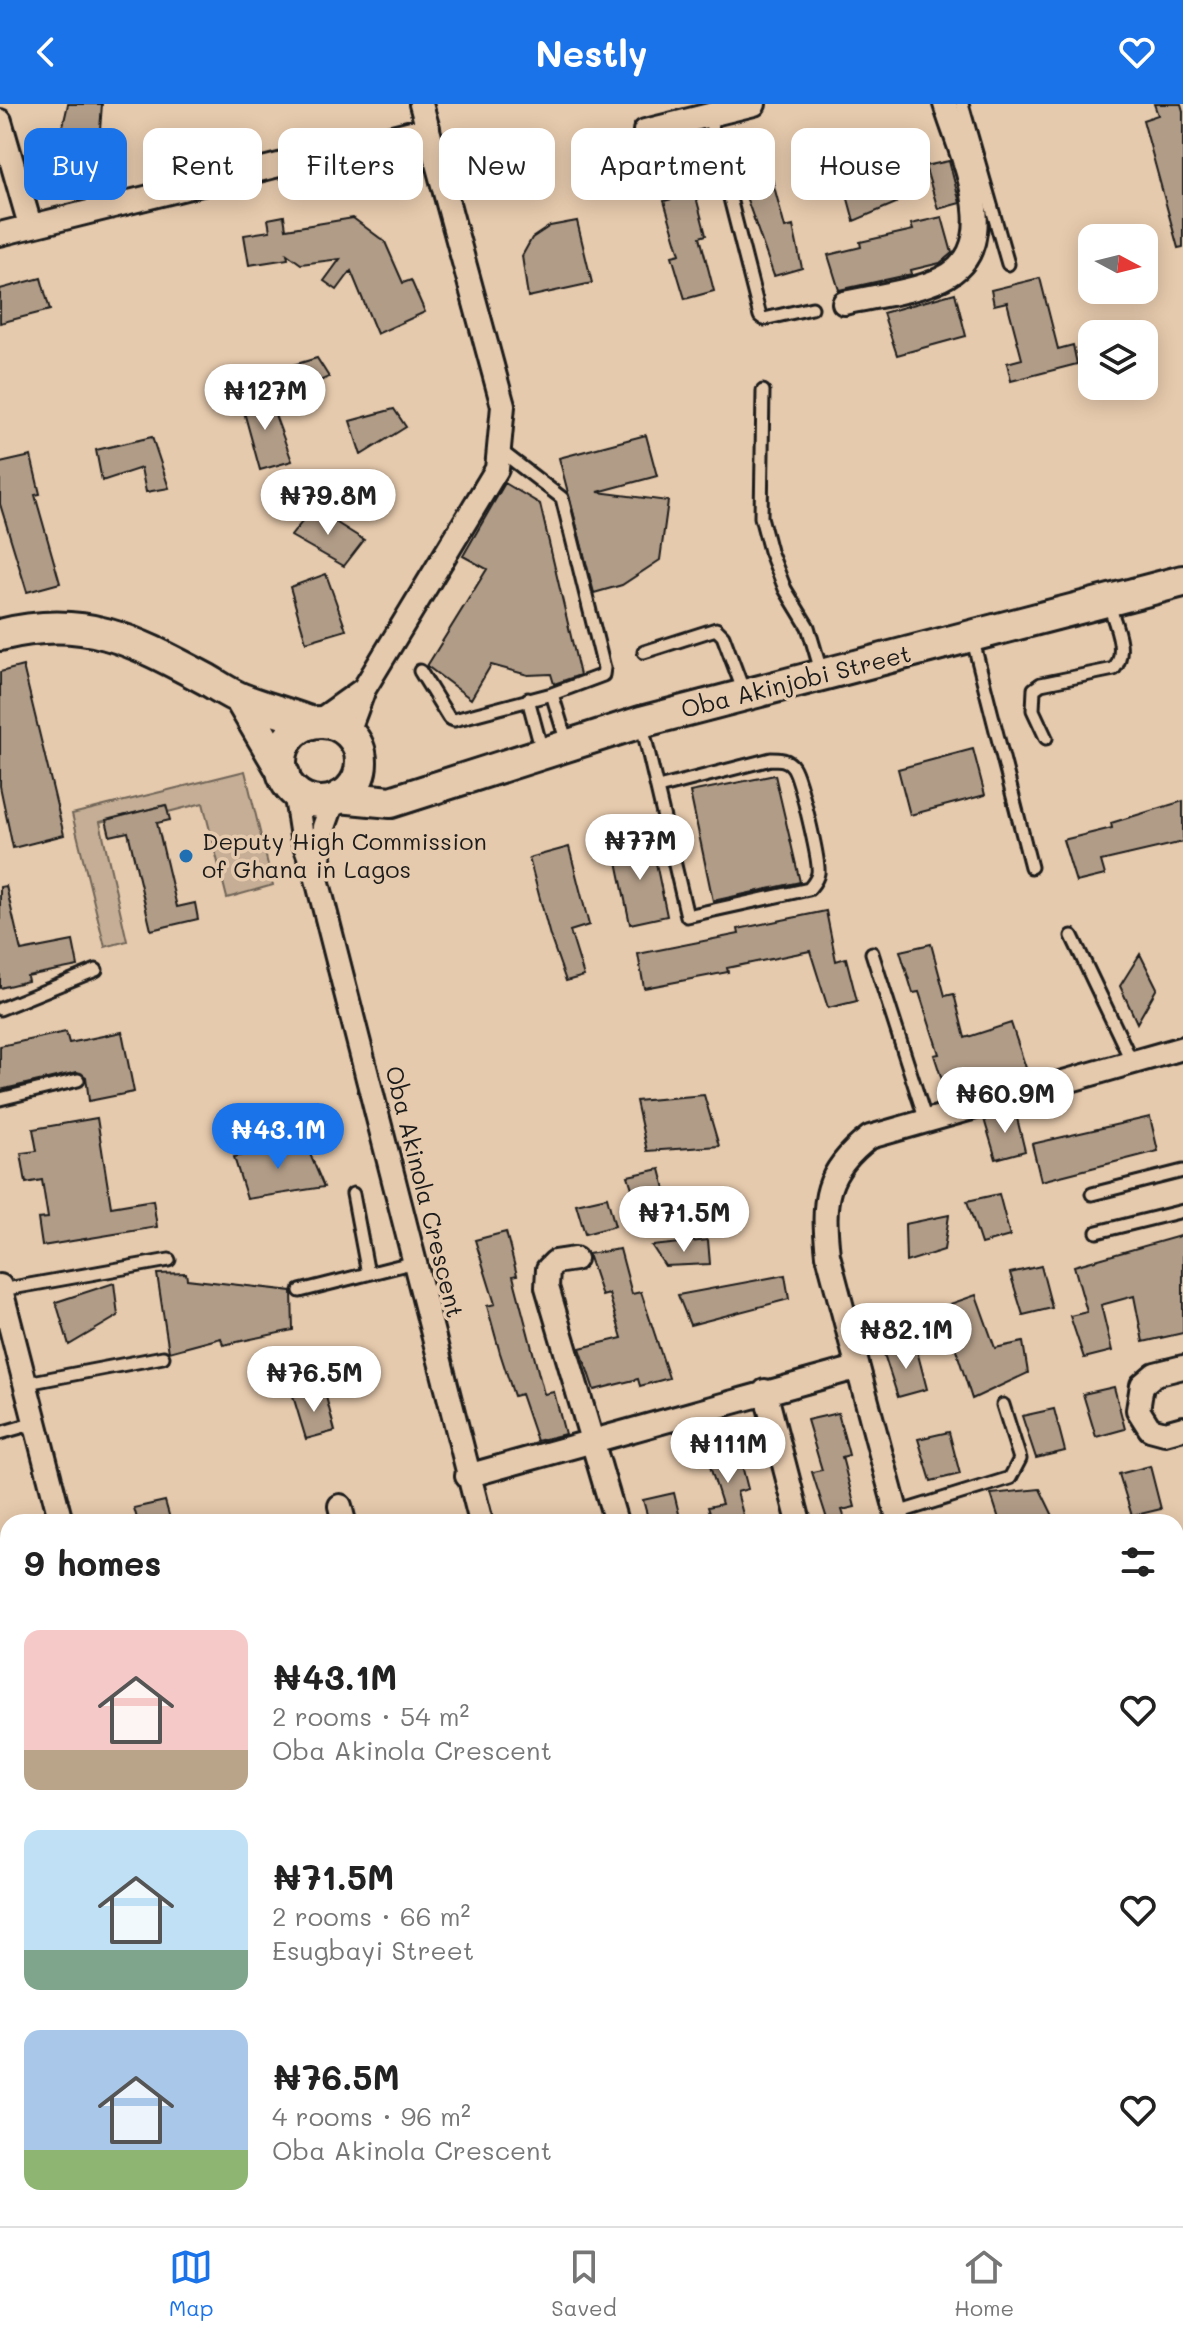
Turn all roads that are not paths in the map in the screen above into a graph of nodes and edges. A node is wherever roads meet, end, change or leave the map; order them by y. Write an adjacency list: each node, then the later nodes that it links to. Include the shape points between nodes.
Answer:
1 (421, 104): 7 (street)
2 (754, 104): 5 (street)
3 (945, 104): 12 (street, via 975,201 977,227 971,249 960,268 939,280)
4 (962, 104): 11 (lane)
5 (709, 116): 8 (street); 13 (lane, via 760,316)
6 (0, 121): 9 (street)
7 (428, 128): 9 (street); 15 (street, via 503,406)
8 (658, 128)
9 (30, 225): 10 (street)
10 (0, 234)
11 (1008, 264)
12 (844, 303)
13 (812, 308)
14 (763, 391): 22 (lane, via 761,517 785,589 808,627)
15 (501, 451): 23 (street, via 497,469); 24 (lane, via 562,498 604,668 596,680)
16 (1183, 581): 17 (street, Oba Akinjobi Street)
17 (1108, 601): 19 (street, Oba Akinjobi Street); 31 (lane, via 1120,641 1120,662 1114,669 1034,689 1033,710)
18 (0, 635): 26 (street, via 54,625 82,627 149,651)
19 (972, 637): 22 (street, Oba Akinjobi Street); 38 (lane)
20 (644, 652): 25 (lane, via 716,629)
21 (420, 671): 27 (lane, via 454,720)
22 (822, 676): 25 (street, Oba Akinjobi Street)
23 (364, 689): 28 (street); 30 (street)
24 (552, 694): 27 (lane); 32 (lane)
25 (745, 695): 29 (street, Oba Akinjobi Street)
26 (240, 699): 28 (street); 34 (street)
27 (528, 699): 32 (lane)
28 (315, 722): 30 (street); 34 (street, via 289,738 282,761)
29 (641, 722): 32 (street, Oba Akinjobi Street); 35 (lane)
30 (348, 732): 33 (street)
31 (1046, 738)
32 (555, 748): 36 (street, Oba Akinjobi Street)
33 (361, 765): 36 (street, via 385,788); 37 (street, via 357,778)
34 (289, 782): 37 (street, via 312,800); 39 (street, Oba Akinola Crescent)
35 (658, 788): 35 (lane, via 687,916 814,884 819,870 799,785 793,766 784,760)
36 (412, 793): 37 (street, Oba Akinjobi Street, via 379,803)
37 (336, 798): 39 (street, Oba Akinola Crescent)
38 (1031, 867)
39 (316, 875): 56 (street, Oba Akinola Crescent)
40 (1072, 936): 45 (lane)
41 (872, 953): 48 (lane)
42 (96, 970): 43 (lane)
43 (0, 1009)
44 (1182, 1053): 45 (street)
45 (1132, 1062): 48 (street)
46 (78, 1080): 47 (lane)
47 (0, 1099)
48 (926, 1121): 62 (street, via 870,1137 849,1153 826,1192 828,1255)
49 (1183, 1171): 51 (lane)
50 (353, 1194): 57 (lane)
51 (1092, 1194)
52 (1183, 1211): 53 (lane)
53 (1097, 1232)
54 (575, 1259): 69 (street, via 555,1262 548,1269 547,1287)
55 (169, 1260): 58 (lane)
56 (415, 1262): 57 (lane); 70 (street, Oba Akinola Crescent)
57 (368, 1274): 59 (lane)
58 (1, 1288): 63 (street)
59 (300, 1291)
60 (163, 1357): 63 (lane)
61 (1183, 1367): 67 (street, via 1155,1374 1142,1385 1138,1410 1150,1429 1165,1433)
62 (856, 1368): 64 (street); 75 (street)
63 (27, 1383): 66 (street)
64 (765, 1391): 69 (street); 74 (street)
65 (1003, 1405): 76 (lane, via 1020,1459 1010,1478)
66 (35, 1423): 68 (lane); 71 (street)
67 (1183, 1428)
68 (0, 1433)
69 (593, 1441): 70 (street); 73 (street)
70 (467, 1476): 72 (street, Oba Akinola Crescent)
71 (59, 1514)
72 (479, 1514)
73 (614, 1514)
74 (797, 1514)
75 (897, 1514)
76 (909, 1514)

